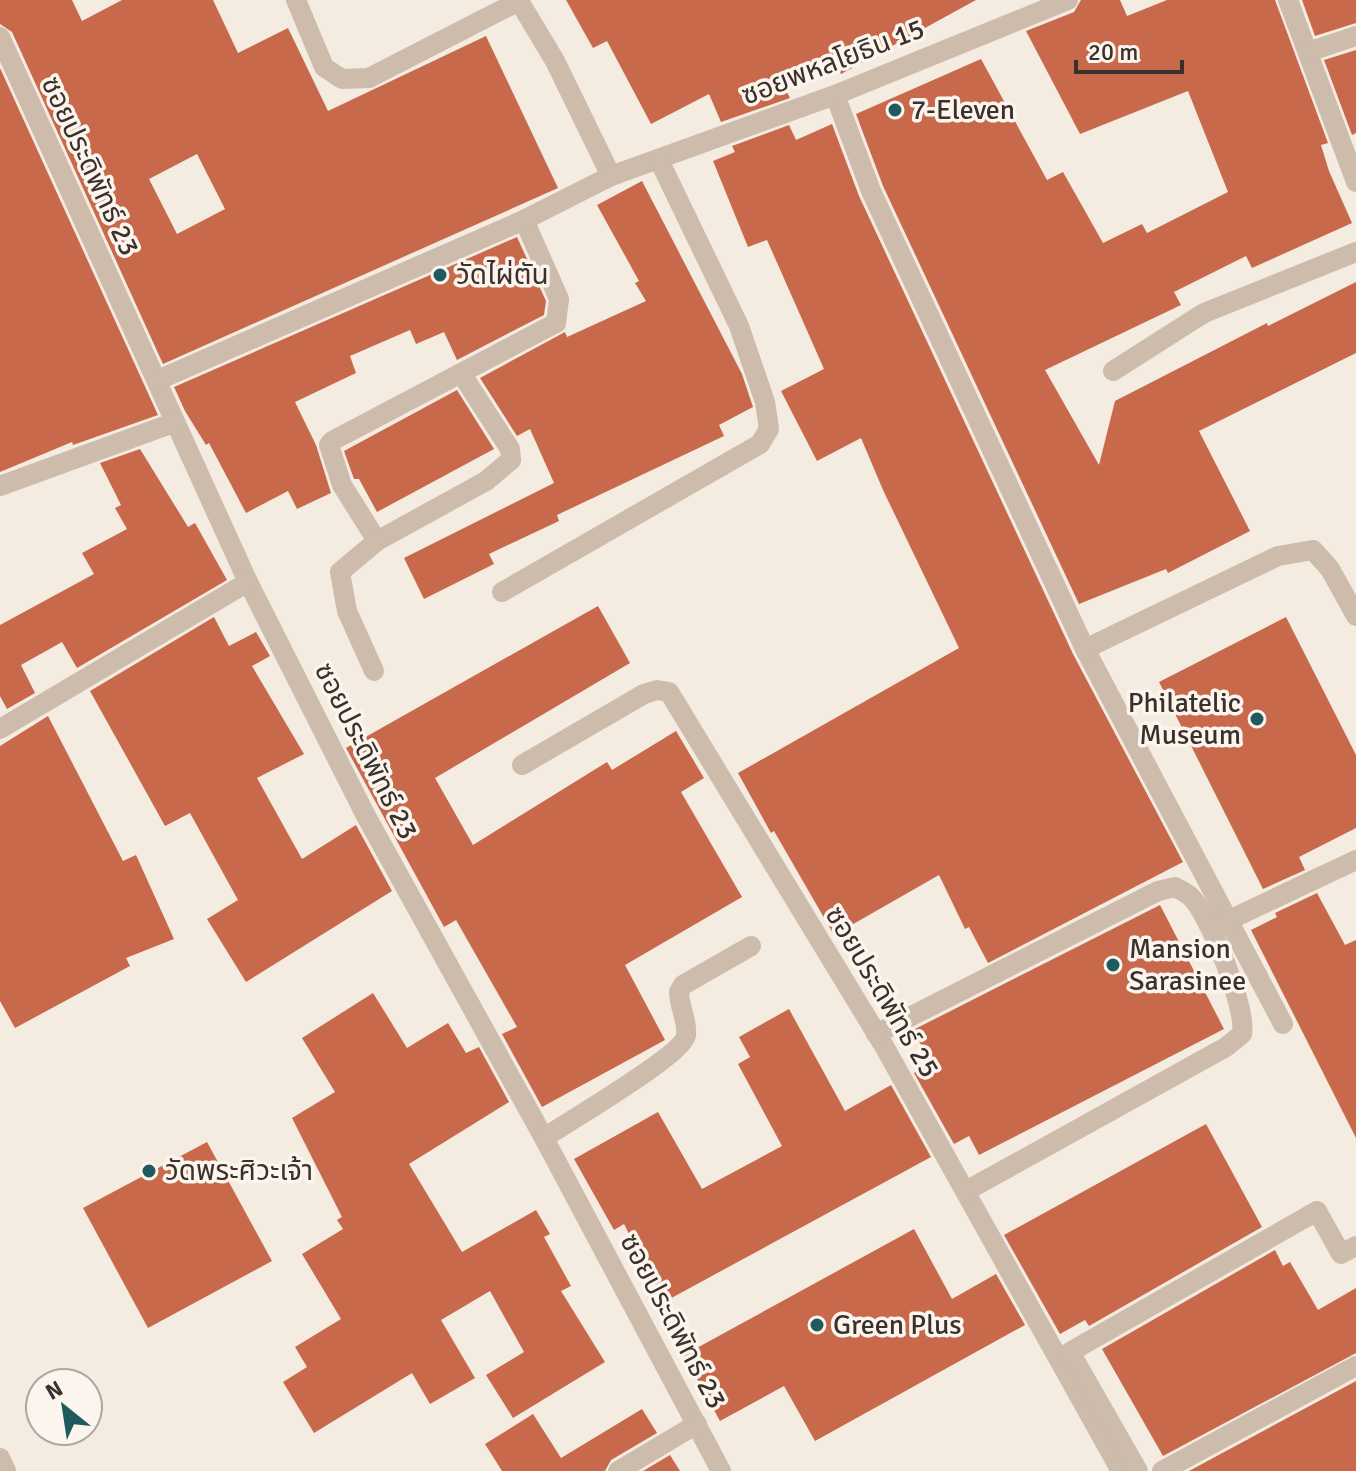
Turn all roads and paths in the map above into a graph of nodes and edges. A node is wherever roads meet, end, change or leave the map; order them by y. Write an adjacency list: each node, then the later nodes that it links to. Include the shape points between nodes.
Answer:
1 (296, 0): 4 (street, via 324,67 342,79 369,78)
2 (1068, 0): 8 (street, ซอยพหลโยธิน 15)
3 (1288, 0): 7 (street)
4 (520, 1): 10 (street)
5 (1356, 36): 7 (street)
6 (0, 37): 16 (street, ซอยประดิพัทธ์ 23)
7 (1308, 52): 11 (street)
8 (835, 95): 9 (street, ซอยพหลโยธิน 15); 23 (street, via 871,191)
9 (659, 160): 10 (street, ซอยพหลโยธิน 15); 21 (street, via 739,326 769,429 760,444)
10 (611, 176): 12 (street, ซอยพหลโยธิน 15)
11 (1356, 182)
12 (524, 220): 15 (street, via 559,299 556,323); 16 (street, ซอยพหลโยธิน 15)
13 (1356, 252): 14 (street, via 1204,313)
14 (1113, 371)
15 (461, 373): 19 (street, via 329,445 342,485); 19 (street, via 510,449 511,460 494,476)
16 (158, 380): 17 (street, ซอยประดิพัทธ์ 23)
17 (173, 423): 18 (street); 20 (street, ซอยประดิพัทธ์ 23)
18 (0, 486)
19 (377, 541): 24 (street, via 340,572 347,611)
20 (248, 582): 25 (street); 32 (street, ซอยประดิพัทธ์ 23, via 366,816)
21 (502, 592)
22 (1356, 616): 23 (street, via 1313,550 1278,556)
23 (1085, 649): 28 (street)
24 (374, 671)
25 (0, 729)
26 (522, 765): 31 (street, ซอยประดิพัทธ์ 25, via 644,694 669,692)
27 (1356, 860): 28 (street)
28 (1229, 920): 30 (street)
29 (751, 946): 32 (street, via 683,985 682,1044)
30 (1283, 1024)
31 (876, 1034): 33 (street, ซอยประดิพัทธ์ 25); 33 (street, via 1158,891 1175,887 1192,898 1236,987 1245,1021 1242,1034)
32 (544, 1138): 36 (street, ซอยประดิพัทธ์ 23)
33 (966, 1191): 41 (street, ซอยประดิพัทธ์ 25)
34 (1356, 1246): 42 (street, via 1341,1254 1317,1211 1070,1352)
35 (1356, 1366): 43 (street)
36 (697, 1424): 39 (street); 40 (street, ซอยประดิพัทธ์ 23)
37 (0, 1458): 38 (street)
38 (6, 1471)
39 (618, 1471)
40 (721, 1471)
41 (1121, 1471)
42 (1138, 1471)
43 (1162, 1471)

